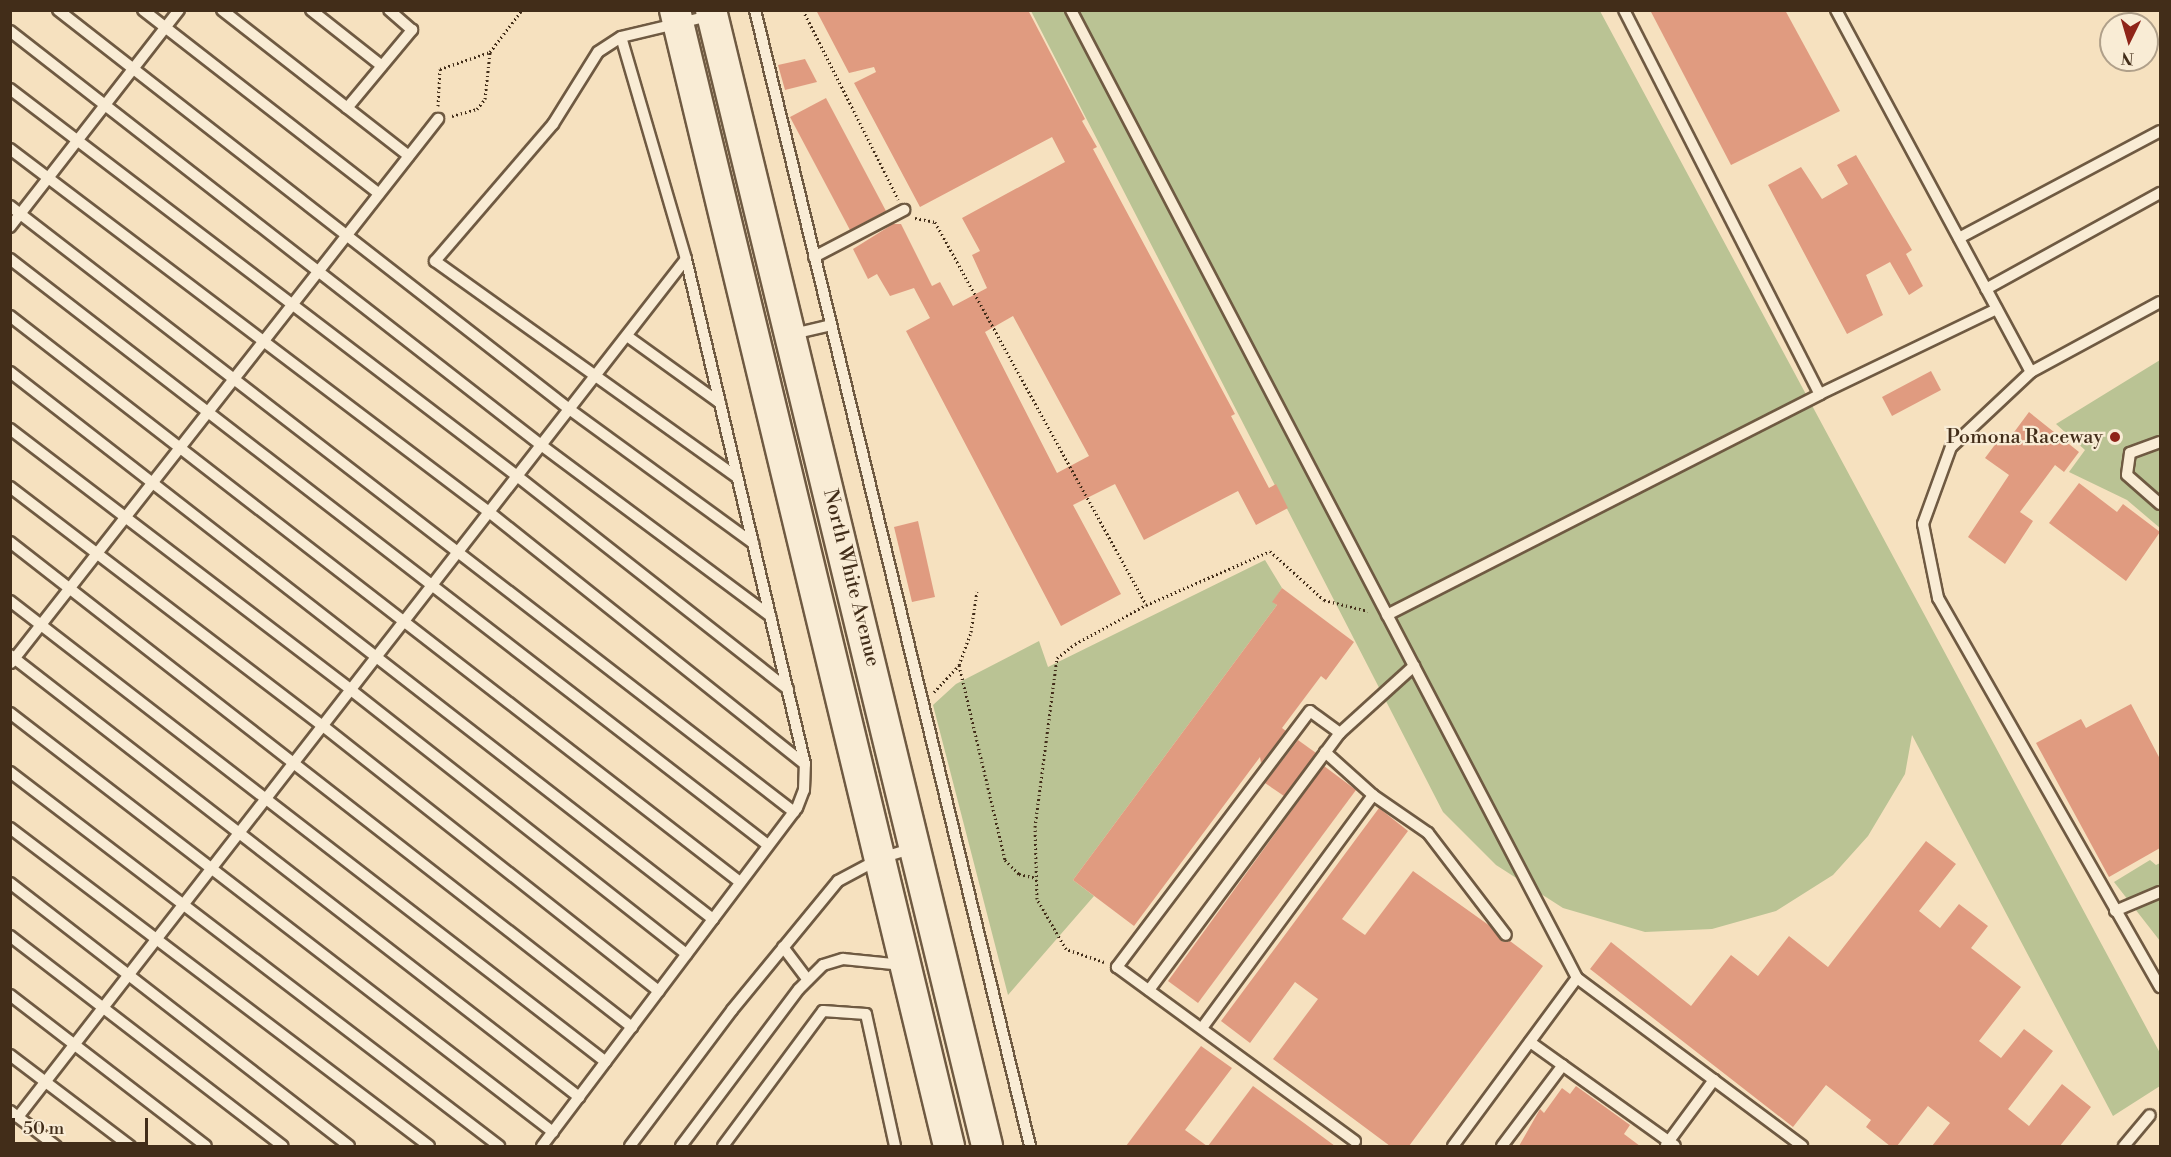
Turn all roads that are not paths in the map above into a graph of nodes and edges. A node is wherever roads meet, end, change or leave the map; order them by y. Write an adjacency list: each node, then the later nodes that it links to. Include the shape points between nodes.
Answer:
1 (58, 10): 17 (lane)
2 (143, 10): 13 (lane)
3 (179, 10): 13 (lane)
4 (222, 10): 20 (lane)
5 (311, 10): 16 (lane)
6 (389, 10): 16 (lane, via 412,30)
7 (755, 10): 35 (lane)
8 (1071, 10): 74 (lane)
9 (1624, 10): 52 (lane)
10 (1836, 10): 34 (lane)
11 (715, 12): 12 (lane); 45 (main road, North White Avenue)
12 (677, 18): 15 (lane); 97 (main road, North White Avenue)
13 (166, 28): 17 (lane); 28 (lane)
14 (10, 31): 19 (lane)
15 (621, 37): 37 (lane); 51 (lane, via 598,52 553,124 435,261)
16 (382, 66): 20 (lane)
17 (134, 69): 19 (lane); 33 (lane)
18 (10, 89): 23 (lane)
19 (106, 105): 23 (lane); 38 (lane)
20 (347, 108): 25 (lane)
21 (438, 119): 25 (lane)
22 (2160, 131): 34 (lane)
23 (78, 141): 26 (lane); 41 (lane)
24 (10, 149): 26 (lane)
25 (409, 156): 28 (lane)
26 (49, 178): 31 (lane); 47 (lane)
27 (2160, 193): 39 (lane)
28 (380, 194): 33 (lane)
29 (10, 206): 31 (lane)
30 (904, 210): 35 (lane)
31 (21, 214): 32 (lane); 50 (lane)
32 (10, 227)
33 (346, 236): 38 (lane); 54 (lane)
34 (1959, 238): 39 (lane)
35 (814, 257): 44 (lane)
36 (10, 259): 55 (lane)
37 (686, 259): 46 (lane); 53 (lane)
38 (320, 269): 41 (lane); 58 (lane)
39 (1986, 289): 42 (lane)
40 (2160, 302): 49 (lane)
41 (291, 306): 47 (lane); 60 (lane)
42 (1997, 309): 49 (lane); 52 (lane)
43 (10, 316): 59 (lane)
44 (831, 325): 45 (lane); 148 (lane)
45 (790, 334): 96 (main road, North White Avenue)
46 (627, 336): 51 (lane); 53 (lane)
47 (263, 342): 50 (lane); 65 (lane)
48 (10, 372): 62 (lane)
49 (2031, 372): 103 (lane, via 1951,447 1923,524 1938,598)
50 (236, 377): 55 (lane); 69 (lane)
51 (595, 378): 54 (lane); 61 (lane)
52 (1820, 394): 74 (lane)
53 (720, 403): 61 (lane)
54 (569, 409): 58 (lane); 68 (lane)
55 (209, 411): 59 (lane); 71 (lane)
56 (10, 429): 66 (lane)
57 (2160, 442): 64 (lane, via 2130,453 2127,475)
58 (541, 445): 60 (lane); 75 (lane)
59 (182, 446): 62 (lane); 76 (lane)
60 (517, 476): 65 (lane); 81 (lane)
61 (738, 477): 68 (lane)
62 (154, 481): 66 (lane); 78 (lane)
63 (10, 487): 70 (lane)
64 (2160, 504)
65 (489, 512): 69 (lane); 88 (lane)
66 (126, 517): 70 (lane); 82 (lane)
67 (10, 542): 72 (lane)
68 (753, 543): 75 (lane)
69 (459, 550): 71 (lane); 92 (lane)
70 (97, 554): 72 (lane); 84 (lane)
71 (433, 584): 76 (lane); 95 (lane)
72 (70, 588): 77 (lane); 87 (lane)
73 (10, 601): 77 (lane)
74 (1388, 615): 80 (lane)
75 (770, 616): 81 (lane)
76 (404, 621): 78 (lane); 99 (lane)
77 (41, 624): 79 (lane); 91 (lane)
78 (378, 655): 82 (lane); 104 (lane)
79 (12, 659): 94 (lane)
80 (1414, 666): 85 (lane); 112 (lane)
81 (788, 689): 88 (lane)
82 (351, 690): 84 (lane); 109 (lane)
83 (10, 713): 98 (lane)
84 (323, 726): 87 (lane); 116 (lane)
85 (1340, 733): 86 (lane); 115 (lane, via 1310,711 1117,967)
86 (1325, 752): 90 (lane); 115 (lane)
87 (293, 764): 91 (lane); 119 (lane)
88 (805, 764): 92 (lane, via 804,790)
89 (10, 772): 102 (lane)
90 (1373, 795): 105 (lane, via 1428,833); 120 (lane)
91 (267, 798): 94 (lane); 124 (lane)
92 (794, 812): 95 (lane)
93 (10, 828): 107 (lane)
94 (240, 833): 98 (lane); 128 (lane)
95 (768, 845): 99 (lane)
96 (917, 848): 97 (lane); 147 (main road, North White Avenue)
97 (881, 858): 108 (lane, via 838,880); 110 (main road, North White Avenue)
98 (211, 870): 102 (lane); 131 (lane)
99 (740, 882): 104 (lane)
100 (10, 883): 111 (lane)
101 (2160, 892): 103 (lane)
102 (183, 906): 107 (lane); 140 (lane)
103 (2115, 911): 114 (lane)
104 (713, 919): 109 (lane)
105 (1506, 934)
106 (10, 936): 118 (lane)
107 (156, 941): 111 (lane); 139 (lane)
108 (783, 947): 113 (lane); 142 (lane)
109 (686, 954): 116 (lane)
110 (906, 965): 113 (lane, via 843,959 824,965); 146 (main road, North White Avenue)
111 (128, 976): 118 (lane); 138 (lane)
112 (1577, 978): 121 (lane); 126 (lane)
113 (808, 980): 143 (lane)
114 (2160, 987)
115 (1149, 990): 120 (lane)
116 (659, 991): 119 (lane)
117 (10, 995): 122 (lane)
118 (104, 1008): 122 (lane); 137 (lane)
119 (632, 1027): 124 (lane)
120 (1202, 1028): 132 (lane)
121 (1530, 1042): 125 (lane); 149 (lane)
122 (75, 1045): 127 (lane); 136 (lane)
123 (10, 1054): 127 (lane)
124 (606, 1062): 128 (lane)
125 (1563, 1065): 133 (lane); 150 (lane)
126 (1714, 1080): 133 (lane); 151 (lane)
127 (46, 1082): 129 (lane); 135 (lane)
128 (579, 1097): 131 (lane)
129 (14, 1114): 134 (lane)
130 (2150, 1115): 152 (lane)
131 (553, 1132): 141 (lane)
132 (1355, 1141)
133 (1670, 1145)
134 (56, 1146)
135 (130, 1146)
136 (206, 1146)
137 (284, 1146)
138 (349, 1146)
139 (429, 1146)
140 (499, 1146)
141 (542, 1146)
142 (630, 1146)
143 (681, 1146)
144 (723, 1146): 145 (lane, via 823,1011 866,1014)
145 (896, 1146)
146 (949, 1146)
147 (987, 1146)
148 (1030, 1146)
149 (1453, 1146)
150 (1502, 1146)
151 (1802, 1146)
152 (2124, 1146)

